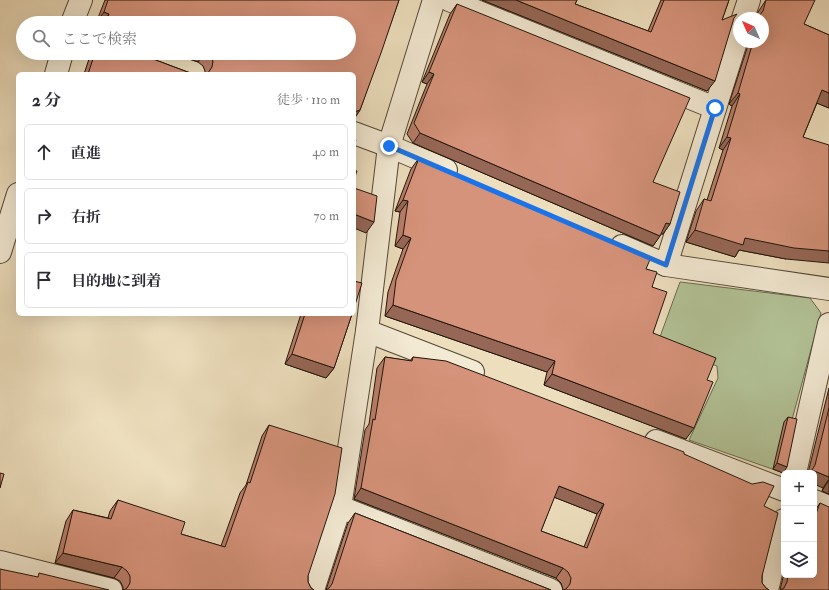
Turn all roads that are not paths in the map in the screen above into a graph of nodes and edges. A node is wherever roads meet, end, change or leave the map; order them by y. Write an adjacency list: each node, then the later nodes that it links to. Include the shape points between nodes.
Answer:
1 (81, 0): 6 (street)
2 (434, 0): 12 (street)
3 (449, 0): 10 (street)
4 (749, 0): 5 (street)
5 (746, 12)
6 (75, 16)
7 (734, 48): 10 (street)
8 (60, 60): 9 (street)
9 (57, 72)
10 (715, 108): 17 (street)
11 (356, 134): 12 (street)
12 (389, 146): 13 (street); 20 (street)
13 (462, 177)
14 (16, 200): 16 (street)
15 (607, 240): 17 (street)
16 (0, 252)
17 (666, 265): 18 (street)
18 (829, 289)
19 (829, 324): 23 (street)
20 (366, 331): 21 (street); 26 (street)
21 (493, 379)
22 (635, 433): 24 (street)
23 (796, 470)
24 (781, 489)
25 (817, 503): 27 (street)
26 (340, 507): 31 (street); 32 (street)
27 (829, 507)
28 (781, 532): 33 (street)
29 (0, 562): 30 (street)
30 (111, 590)
31 (313, 590)
32 (551, 590)
33 (767, 590)

